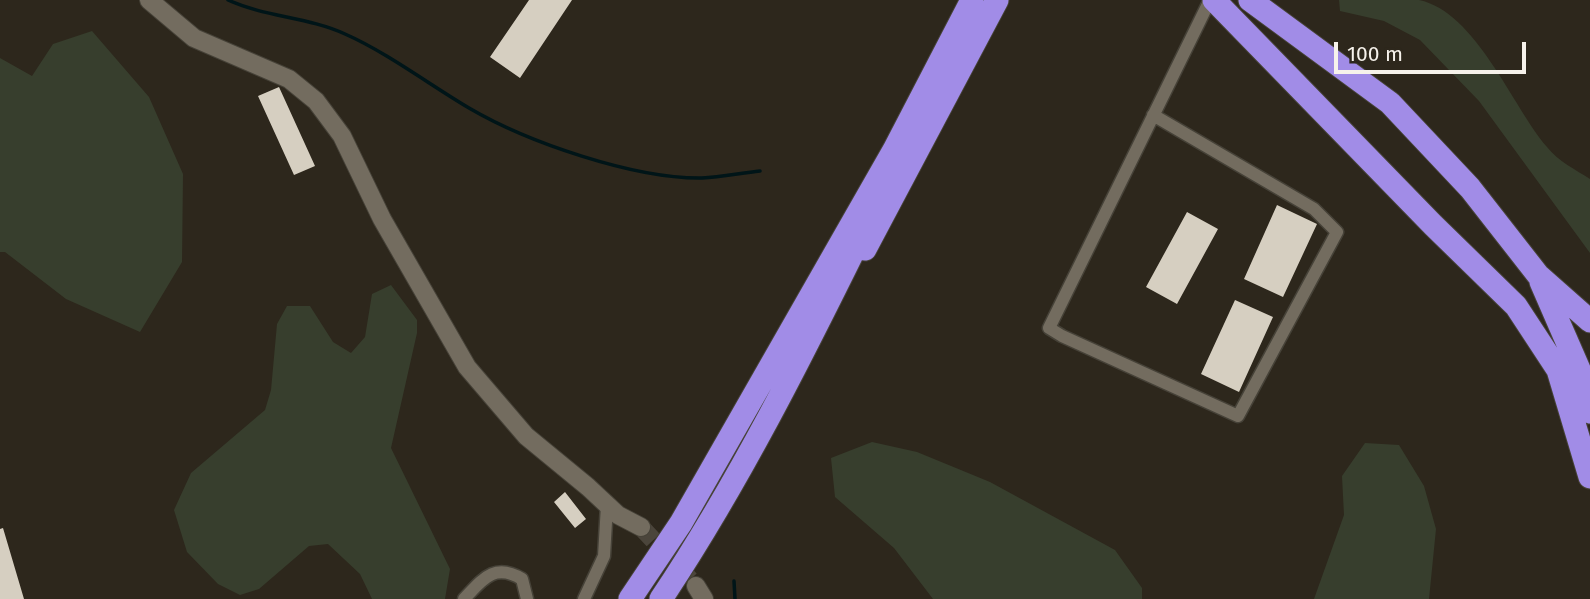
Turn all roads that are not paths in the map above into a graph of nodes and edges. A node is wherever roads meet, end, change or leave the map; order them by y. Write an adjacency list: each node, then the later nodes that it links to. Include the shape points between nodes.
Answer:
1 (149, 0): 16 (street, via 194,38 289,79 326,112 467,367 526,436)
2 (959, 0): 10 (highway, via 842,224)
3 (972, 0): 10 (highway)
4 (985, 0): 10 (highway)
5 (997, 0): 10 (highway, via 855,269)
6 (1212, 0): 8 (street); 12 (highway, via 1516,306)
7 (1250, 0): 9 (highway, via 1390,103 1470,188)
8 (1153, 115): 8 (street, via 1049,328 1238,416 1338,232 1314,209)
9 (1538, 275): 11 (highway); 13 (highway)
10 (808, 320): 21 (highway); 22 (highway, via 702,538)
11 (1590, 321)
12 (1558, 370): 14 (highway); 15 (highway)
13 (1590, 386)
14 (1590, 412)
15 (1590, 477)
16 (607, 505): 17 (street); 20 (street, via 604,556)
17 (641, 527)
18 (464, 599): 19 (street, via 485,577 499,572 522,579)
19 (527, 599)
20 (584, 599)
21 (630, 599)
22 (661, 599)

